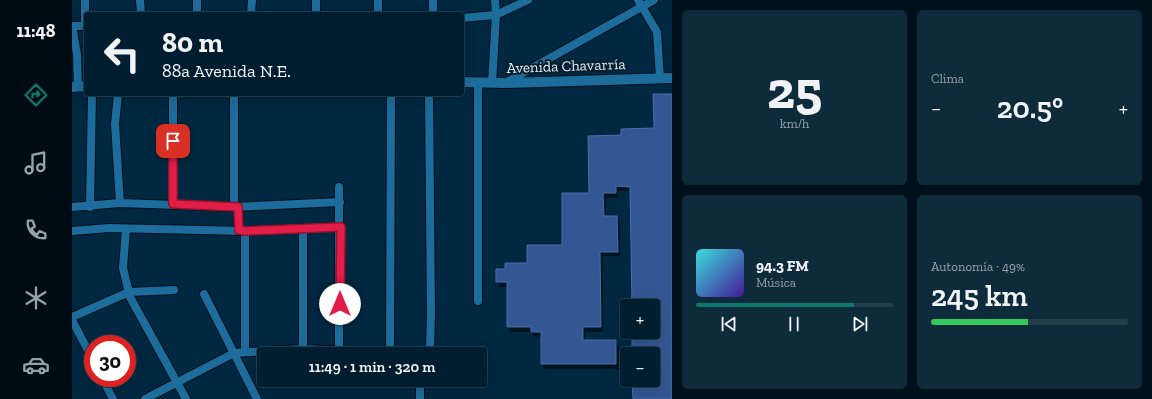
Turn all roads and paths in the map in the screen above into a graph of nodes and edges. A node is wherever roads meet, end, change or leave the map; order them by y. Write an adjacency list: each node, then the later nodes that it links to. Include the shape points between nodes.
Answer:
1 (85, 0): 12 (street)
2 (140, 0): 13 (street)
3 (197, 0): 14 (street)
4 (252, 0): 15 (street)
5 (316, 0): 16 (street)
6 (378, 0): 17 (street)
7 (433, 0): 18 (street)
8 (495, 0): 19 (street)
9 (528, 0): 19 (street)
10 (654, 0): 11 (street)
11 (639, 3): 23 (street, via 657,32); 28 (street)
12 (85, 12)
13 (141, 12)
14 (197, 12)
15 (252, 12)
16 (316, 12)
17 (378, 12)
18 (432, 12)
19 (496, 15): 20 (street); 27 (street)
20 (464, 18)
21 (72, 26): 22 (street); 29 (street)
22 (84, 26)
23 (660, 78): 24 (street, Avenida Chavarría); 28 (street, Avenida Chavarría)
24 (672, 78)
25 (464, 82): 26 (street, Avenida Chavarría)
26 (478, 82): 27 (street, Avenida Chavarría); 51 (street)
27 (492, 83): 28 (street, Avenida Chavarría)
28 (504, 84)
29 (79, 86)
30 (92, 96): 41 (street)
31 (118, 96): 38 (street, via 115,124)
32 (172, 96): 39 (street)
33 (234, 96): 42 (street)
34 (390, 96): 57 (street)
35 (429, 96): 58 (street)
36 (339, 187): 37 (street)
37 (340, 202): 42 (street); 43 (street)
38 (120, 203): 39 (street); 41 (street)
39 (173, 204): 42 (street)
40 (72, 207): 41 (street)
41 (90, 207)
42 (236, 207): 47 (street)
43 (341, 227): 44 (street); 56 (street)
44 (303, 228): 47 (street); 55 (street)
45 (126, 229): 46 (street); 47 (street); 49 (street, via 123,268)
46 (72, 231)
47 (242, 231): 59 (street)
48 (174, 290): 49 (street)
49 (129, 292): 52 (street); 62 (street)
50 (204, 294): 61 (street)
51 (478, 301)
52 (72, 317)
53 (72, 320): 54 (street)
54 (84, 343)
55 (303, 347)
56 (339, 347)
57 (390, 347)
58 (428, 347)
59 (245, 351): 60 (street); 61 (street)
60 (257, 351)
61 (234, 353): 62 (street); 68 (street)
62 (176, 382): 66 (street); 67 (street)
63 (107, 387): 65 (street)
64 (420, 387): 69 (street)
65 (113, 399)
66 (145, 399)
67 (186, 399)
68 (257, 399)
69 (420, 399)

